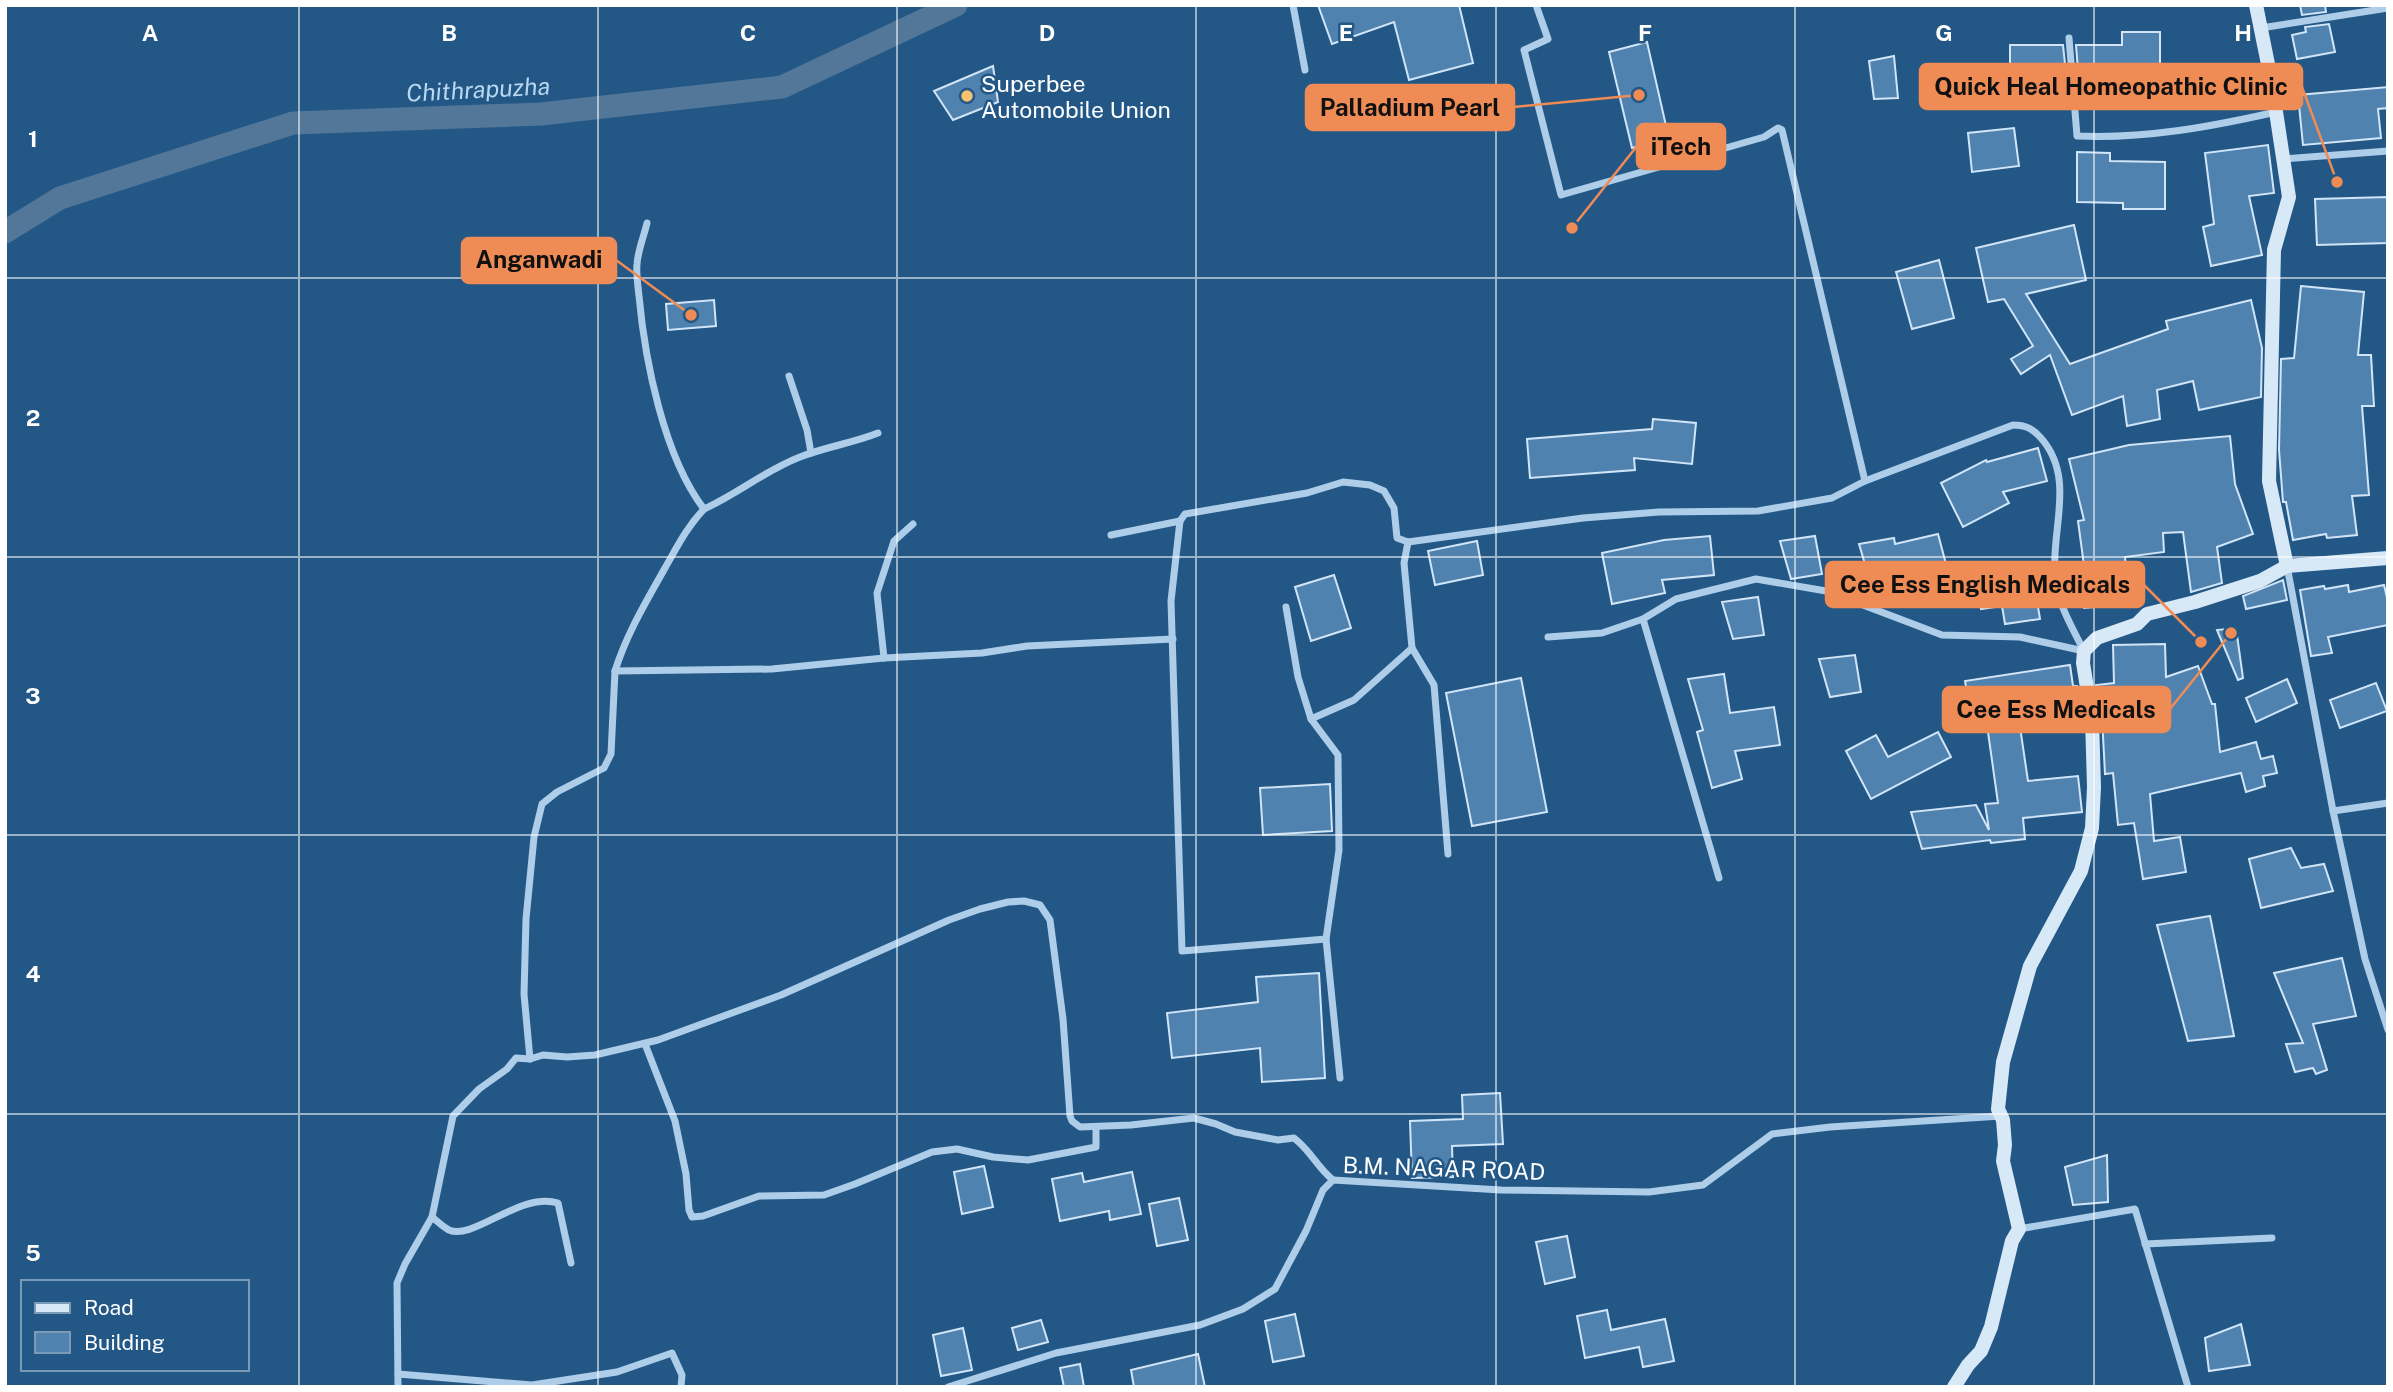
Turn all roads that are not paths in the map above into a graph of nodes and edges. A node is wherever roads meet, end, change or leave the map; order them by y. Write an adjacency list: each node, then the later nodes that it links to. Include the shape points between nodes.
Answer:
1 (1293, 5): 7 (street)
2 (1536, 5): 15 (street, via 1548,39 1524,50 1561,195 1782,130)
3 (2256, 5): 5 (street)
4 (2388, 8): 5 (street)
5 (2260, 28): 8 (street)
6 (2069, 38): 8 (street, via 2077,136 2111,138 2176,131)
7 (1305, 70)
8 (2276, 112): 10 (street)
9 (2388, 151): 10 (street)
10 (2283, 159): 22 (street, via 2289,197 2274,250 2269,481)
11 (647, 223): 16 (street, via 637,264 642,332 673,451)
12 (789, 376): 14 (street)
13 (878, 433): 14 (street)
14 (811, 453): 16 (street)
15 (1865, 481): 20 (street, via 1832,498 1758,511 1583,518); 28 (street, via 2014,425 2035,432 2050,450 2061,483 2055,577 2064,613)
16 (704, 509): 30 (street, via 690,524 635,620)
17 (1180, 521): 19 (street); 20 (street, via 1185,514 1343,482 1384,491 1394,508 1397,538); 26 (street, via 1171,601)
18 (913, 524): 29 (street, via 894,541 877,593)
19 (1111, 535)
20 (1408, 542): 27 (street, via 1404,563)
21 (2388, 558): 22 (street)
22 (2287, 566): 28 (street, via 2260,581 2147,614 2137,624 2097,638); 33 (street)
23 (1286, 607): 31 (street, via 1298,677)
24 (1643, 618): 25 (street, via 1602,633); 28 (street, via 1676,598 1756,579 1826,591 1942,635 2020,637); 35 (street)
25 (1548, 637)
26 (1173, 639): 29 (street); 36 (street, via 1182,951)
27 (1412, 648): 31 (street, via 1353,700); 34 (street, via 1434,685)
28 (2084, 651): 41 (street, via 2092,719 2092,828 2081,871 2030,966 2003,1062)
29 (884, 658): 30 (street, via 772,669)
30 (615, 671): 39 (street, via 611,754 604,768 542,804 534,837 524,994)
31 (1311, 719): 36 (street, via 1338,755 1339,850)
32 (2388, 803): 33 (street)
33 (2333, 811): 37 (street, via 2365,959)
34 (1448, 854)
35 (1719, 878)
36 (1326, 939): 40 (street)
37 (2388, 1030)
38 (645, 1044): 39 (street, via 595,1055); 42 (street, via 675,1121 692,1217 759,1196 824,1195 932,1152 957,1149 1028,1160 1096,1147); 42 (street, via 781,995 965,914 1009,902 1031,902 1040,905 1051,920 1072,1121 1080,1127)
39 (530, 1059): 44 (street, via 516,1058 453,1116)
40 (1340, 1078)
41 (2001, 1116): 43 (street, B.M. NAGAR ROAD, via 1772,1134 1703,1185 1649,1192 1501,1191); 45 (street, via 2003,1161)
42 (1096, 1126): 43 (street, via 1194,1118 1235,1132 1279,1140 1294,1138)
43 (1333, 1180): 53 (street, B.M. NAGAR ROAD, via 1323,1190 1275,1289 1243,1309 1200,1325 1056,1353)
44 (432, 1217): 48 (street, via 451,1231 468,1232 517,1207 552,1201 558,1203); 49 (street, via 397,1283)
45 (2019, 1229): 47 (street, via 2135,1209); 50 (street, via 1981,1351)
46 (2272, 1238): 47 (street)
47 (2145, 1244): 54 (street)
48 (571, 1263)
49 (398, 1374): 51 (street); 52 (street, via 533,1385 617,1372 672,1353 682,1375)
50 (1955, 1386)
51 (398, 1387)
52 (681, 1387)
53 (948, 1387)
54 (2188, 1387)

